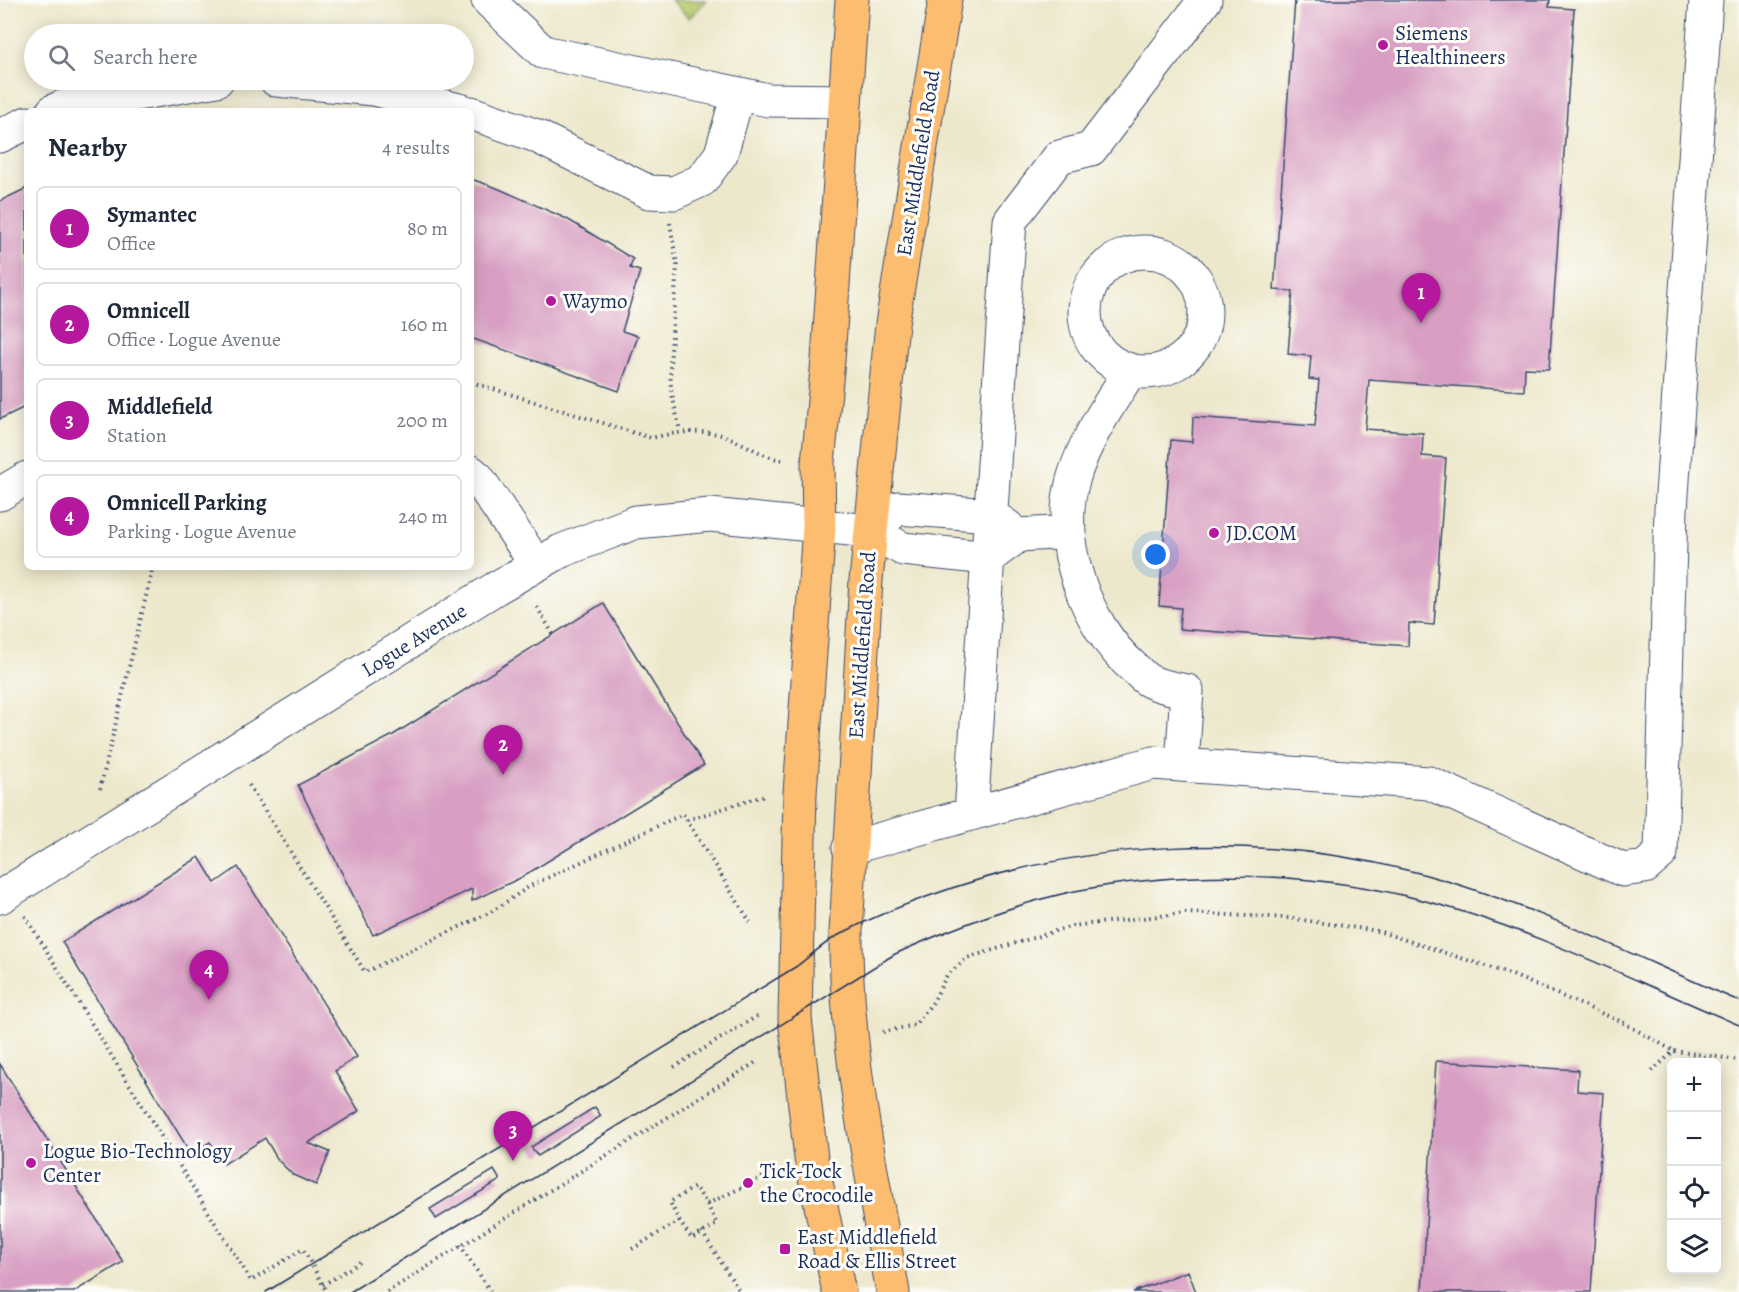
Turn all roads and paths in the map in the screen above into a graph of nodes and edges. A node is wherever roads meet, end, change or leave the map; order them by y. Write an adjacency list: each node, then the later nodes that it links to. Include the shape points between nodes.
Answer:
1 (488, 0): 8 (street, via 543,52)
2 (852, 0): 9 (main road)
3 (945, 0): 25 (main road, East Middlefield Road, via 892,324)
4 (1204, 0): 23 (street, via 1091,149 1059,157 1010,221)
5 (1706, 0): 33 (street, via 1671,509 1661,854 1644,867 1623,870 1429,783)
6 (160, 90): 10 (street)
7 (378, 90): 11 (street)
8 (738, 94): 9 (street, via 768,100); 15 (street, via 721,154 702,180)
9 (845, 101): 24 (main road, via 818,463)
10 (60, 108)
11 (451, 108)
12 (474, 114): 15 (street, via 534,135 650,192)
13 (24, 124): 14 (street)
14 (0, 136)
15 (665, 193): 18 (path, via 677,265 670,365)
16 (1130, 371): 26 (street, via 1104,412 1072,481)
17 (474, 383): 18 (path, via 651,438)
18 (680, 431): 19 (path, via 712,432)
19 (783, 460)
20 (474, 475): 29 (street)
21 (24, 480): 22 (street)
22 (0, 494)
23 (991, 514): 25 (street, via 898,508); 27 (street); 28 (street)
24 (819, 527): 25 (street, Logue Avenue); 29 (street, Logue Avenue, via 710,515 636,522); 61 (main road, via 800,793 795,1017 811,1158)
25 (870, 531): 28 (street, via 903,549); 39 (main road, East Middlefield Road)
26 (1070, 532): 27 (street); 33 (street, via 1081,588 1101,630 1120,655 1151,682 1187,691)
27 (1019, 535): 28 (street)
28 (988, 558): 37 (street)
29 (537, 564): 40 (street, Logue Avenue)
30 (152, 570): 35 (path)
31 (537, 607): 32 (path)
32 (553, 634)
33 (1182, 765): 37 (street, via 1153,763)
34 (249, 785): 38 (path, via 365,972 491,912 530,886 591,857 683,814)
35 (100, 789)
36 (763, 796): 38 (path)
37 (971, 814): 39 (street)
38 (687, 820): 41 (path)
39 (849, 848): 43 (main road, East Middlefield Road, via 845,984)
40 (5, 894): 56 (path, via 251,1281 303,1249)
41 (750, 922)
42 (759, 1016): 47 (path)
43 (853, 1039): 44 (path, via 915,1025 947,975 967,958 1072,926 1186,913 1289,918 1378,932 1510,974 1622,1022); 62 (main road, East Middlefield Road, via 867,1147)
44 (1674, 1051): 45 (path); 48 (path)
45 (1739, 1060)
46 (758, 1061): 53 (path)
47 (674, 1067)
48 (1652, 1071)
49 (766, 1176): 50 (path)
50 (707, 1204): 51 (path, via 695,1187 670,1202); 52 (path, via 717,1224)
51 (679, 1221): 52 (path, via 692,1239); 54 (path)
52 (702, 1232): 60 (path)
53 (460, 1245): 58 (path); 59 (path)
54 (632, 1249)
55 (360, 1262): 56 (path)
56 (323, 1285): 57 (path)
57 (327, 1292)
58 (387, 1292)
59 (491, 1292)
60 (740, 1292)
61 (839, 1292)
62 (893, 1292)

